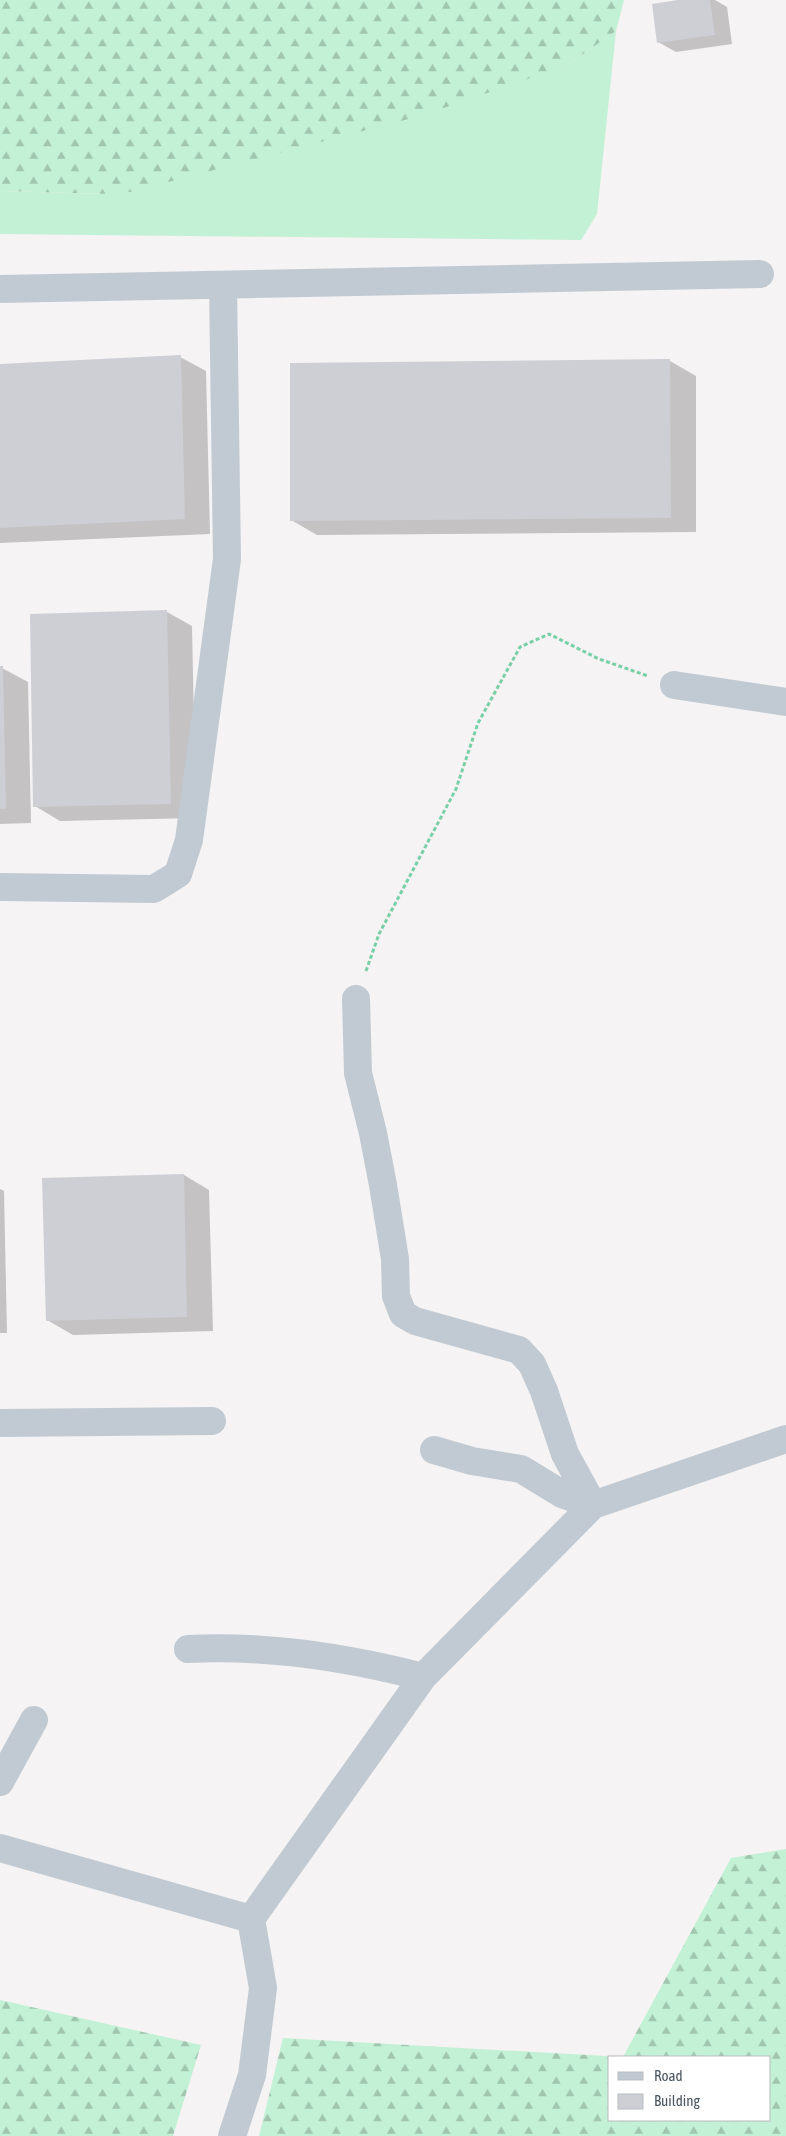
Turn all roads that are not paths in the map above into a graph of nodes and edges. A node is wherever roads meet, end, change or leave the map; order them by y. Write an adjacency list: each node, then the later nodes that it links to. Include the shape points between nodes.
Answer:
1 (760, 274): 2 (street)
2 (223, 285): 3 (street); 6 (street, via 227,559 188,840 178,874 154,888)
3 (0, 288)
4 (674, 685): 5 (street)
5 (786, 702)
6 (0, 887)
7 (356, 999): 12 (street, via 358,1073 378,1159 395,1260 396,1296 403,1314 519,1350 532,1364 565,1454)
8 (212, 1421): 9 (street)
9 (0, 1423)
10 (786, 1439): 12 (street)
11 (434, 1450): 12 (street, via 472,1461 521,1469 562,1494)
12 (593, 1505): 14 (street)
13 (188, 1649): 14 (street, via 266,1649 384,1666)
14 (423, 1677): 18 (street)
15 (34, 1720): 16 (street)
16 (0, 1782)
17 (0, 1848): 18 (street)
18 (251, 1919): 19 (street, via 263,1988 252,2075)
19 (232, 2136)

